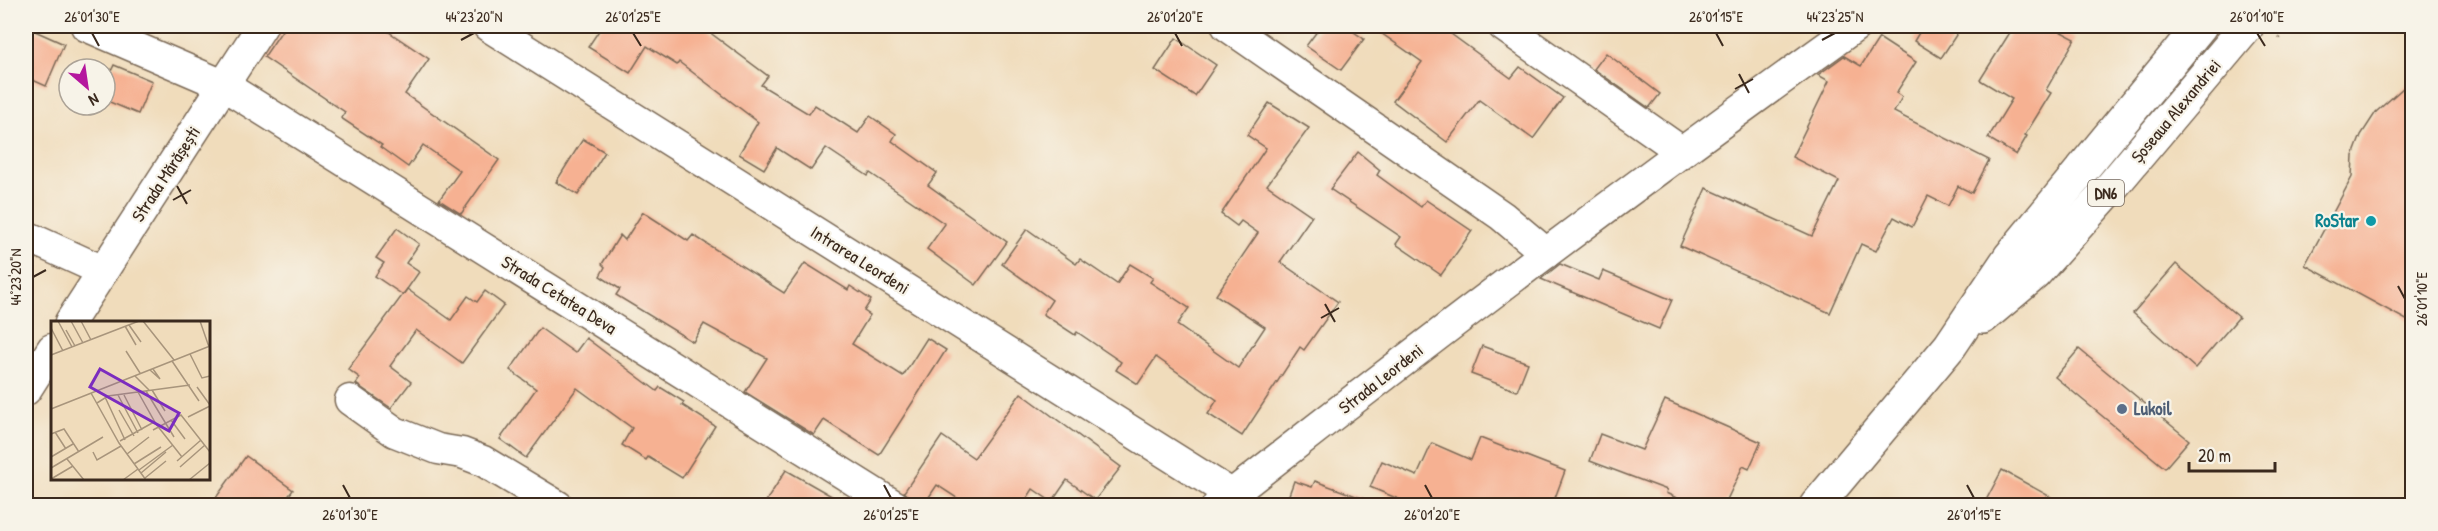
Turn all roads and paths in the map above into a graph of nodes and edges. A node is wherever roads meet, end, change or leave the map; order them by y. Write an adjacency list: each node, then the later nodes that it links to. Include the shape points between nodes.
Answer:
1 (86, 26): 11 (street, Strada Cetatea Deva)
2 (262, 26): 11 (street, Strada Mărășești)
3 (488, 26): 21 (street, Intrarea Leordeni)
4 (1227, 26): 14 (street, via 1502,216)
5 (1503, 26): 12 (street)
6 (1856, 26): 12 (street, Strada Leordeni)
7 (2200, 26): 17 (main road, Șoseaua Alexandriei / DN6, via 2010,257)
8 (2247, 26): 17 (main road, Șoseaua Alexandriei / DN6, via 2034,274)
9 (2289, 26): 10 (path)
10 (2279, 38)
11 (223, 85): 15 (street, Strada Mărășești); 23 (street, Strada Cetatea Deva)
12 (1681, 151): 14 (street, Strada Leordeni)
13 (26, 236): 15 (street)
14 (1546, 253): 21 (street, Strada Leordeni)
15 (104, 271): 16 (street, Strada Mărășești)
16 (71, 321)
17 (1950, 346): 24 (main road, Șoseaua Alexandriei / DN6)
18 (51, 351): 19 (street)
19 (26, 390)
20 (350, 400): 22 (street, via 395,432 483,462)
21 (1224, 500)
22 (558, 506)
23 (895, 506)
24 (1816, 506)

